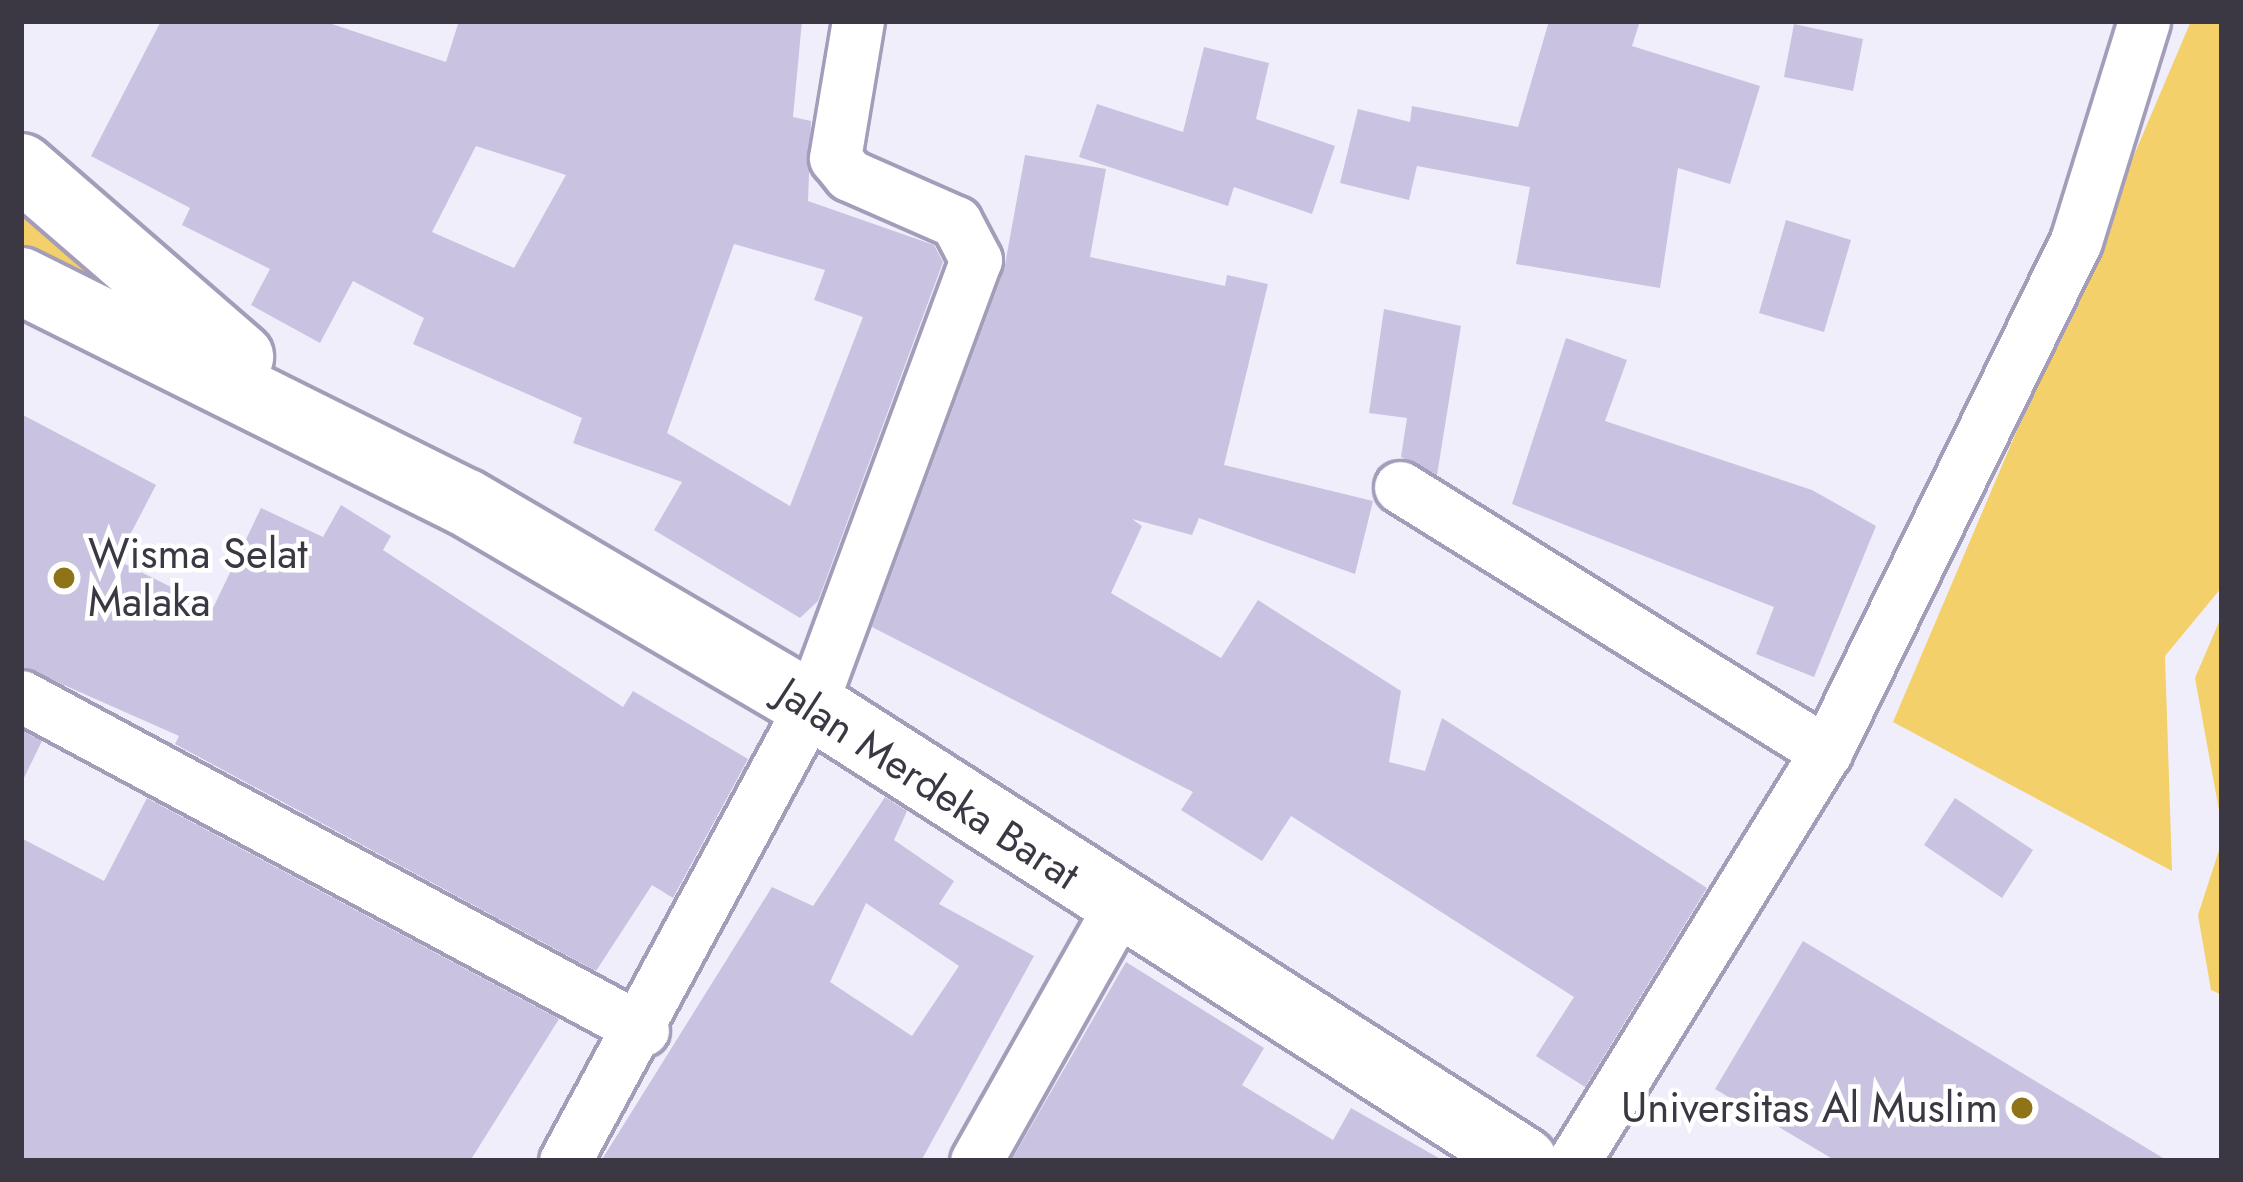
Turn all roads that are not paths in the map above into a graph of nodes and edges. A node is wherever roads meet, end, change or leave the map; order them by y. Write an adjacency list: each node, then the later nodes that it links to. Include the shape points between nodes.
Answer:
1 (858, 21): 8 (street, via 835,158 848,175 956,222 976,260)
2 (2144, 21): 9 (street, via 2077,241)
3 (21, 167): 5 (main road, Jalan Merdeka Barat)
4 (21, 280): 5 (main road, Jalan Merdeka Barat)
5 (322, 424): 8 (main road, Jalan Merdeka Barat)
6 (1400, 487): 9 (street)
7 (21, 696): 11 (street)
8 (811, 705): 10 (main road, Jalan Merdeka Barat); 11 (street)
9 (1826, 752): 15 (street)
10 (1119, 907): 13 (street); 14 (main road, Jalan Merdeka Barat)
11 (643, 1030): 12 (street)
12 (565, 1161)
13 (976, 1161)
14 (1524, 1161)
15 (1574, 1161)

